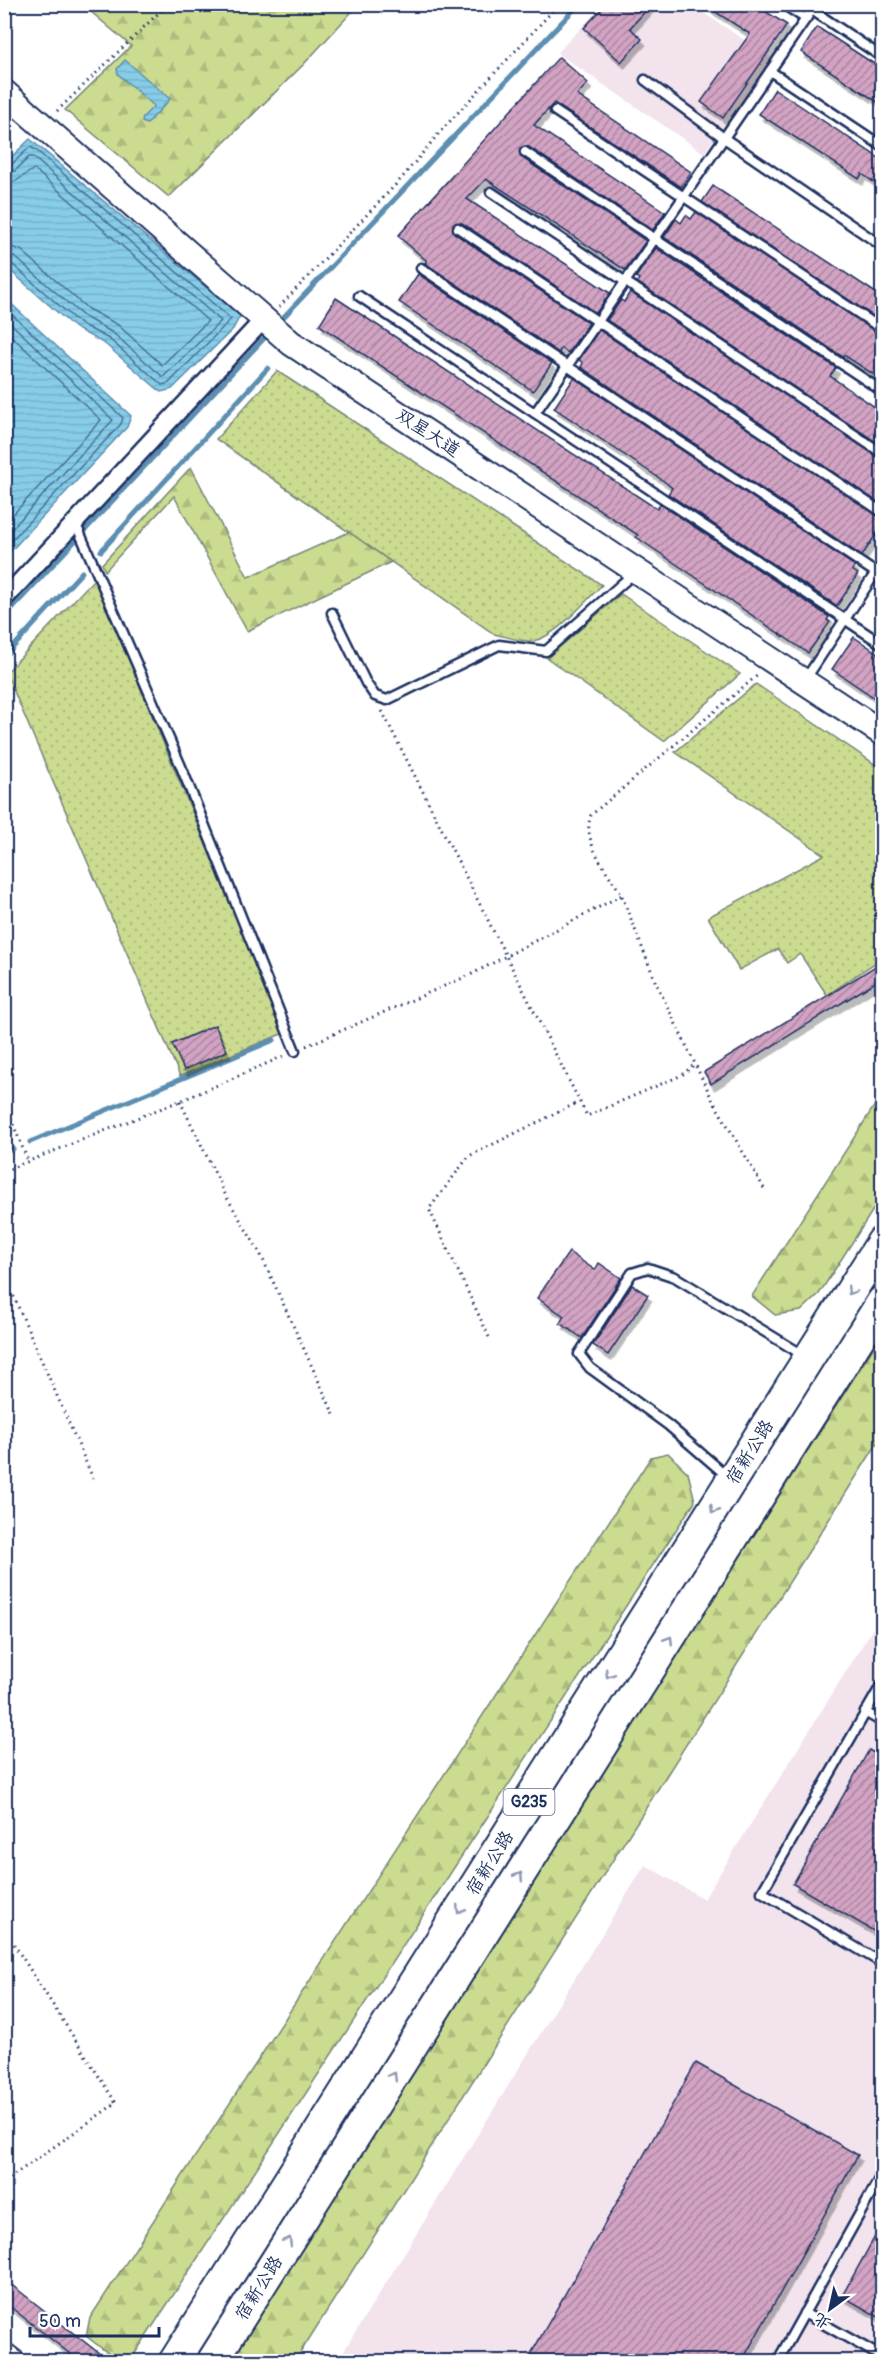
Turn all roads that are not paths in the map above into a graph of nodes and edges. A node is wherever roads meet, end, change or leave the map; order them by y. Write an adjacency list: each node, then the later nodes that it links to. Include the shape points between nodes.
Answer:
1 (783, 4): 3 (lane)
2 (814, 7): 3 (lane); 4 (lane)
3 (806, 19): 5 (lane)
4 (882, 57)
5 (770, 71): 9 (lane); 10 (lane)
6 (645, 80): 9 (lane)
7 (4, 92): 21 (street, 双星大道)
8 (555, 111): 13 (lane)
9 (724, 138): 13 (lane); 16 (lane)
10 (882, 146)
11 (525, 152): 15 (lane)
12 (491, 192): 18 (lane)
13 (683, 196): 15 (lane); 22 (lane)
14 (458, 228): 20 (lane)
15 (655, 238): 18 (lane); 24 (lane)
16 (882, 246)
17 (421, 268): 23 (lane)
18 (625, 282): 20 (lane); 26 (lane)
19 (359, 296): 25 (lane)
20 (598, 321): 23 (lane); 27 (lane)
21 (270, 325): 28 (street); 30 (street, 双星大道, via 301,350)
22 (882, 328)
23 (567, 366): 25 (lane); 31 (lane)
24 (882, 390)
25 (535, 413): 34 (lane)
26 (882, 453)
27 (882, 512)
28 (75, 522): 32 (street); 38 (lane, via 180,764)
29 (882, 563): 31 (lane)
30 (636, 570): 33 (lane, via 546,651 499,645 387,700 375,696); 36 (street, 双星大道)
31 (876, 573): 34 (lane)
32 (4, 599)
33 (332, 613)
34 (845, 619): 35 (lane); 36 (lane)
35 (882, 644)
36 (804, 681): 37 (street, 双星大道)
37 (882, 733)
38 (295, 1051)
39 (882, 1242): 41 (highway, 宿新公路 / G235, one-way to 41)
40 (882, 1302): 53 (highway, 宿新公路 / G235, one-way to 40)
41 (809, 1358): 42 (highway, 宿新公路 / G235); 42 (lane, via 675,1277 648,1268 632,1273 579,1354 590,1368 668,1425)
42 (732, 1480): 52 (highway, 宿新公路 / G235, one-way to 52)
43 (882, 1684): 44 (lane)
44 (866, 1712): 45 (lane); 46 (lane, via 762,1892)
45 (882, 1722)
46 (882, 1963)
47 (882, 2174): 48 (lane)
48 (804, 2313): 50 (lane); 54 (lane)
49 (4, 2355): 51 (street)
50 (882, 2357)
51 (14, 2361)
52 (174, 2361)
53 (212, 2361)
54 (777, 2361)

